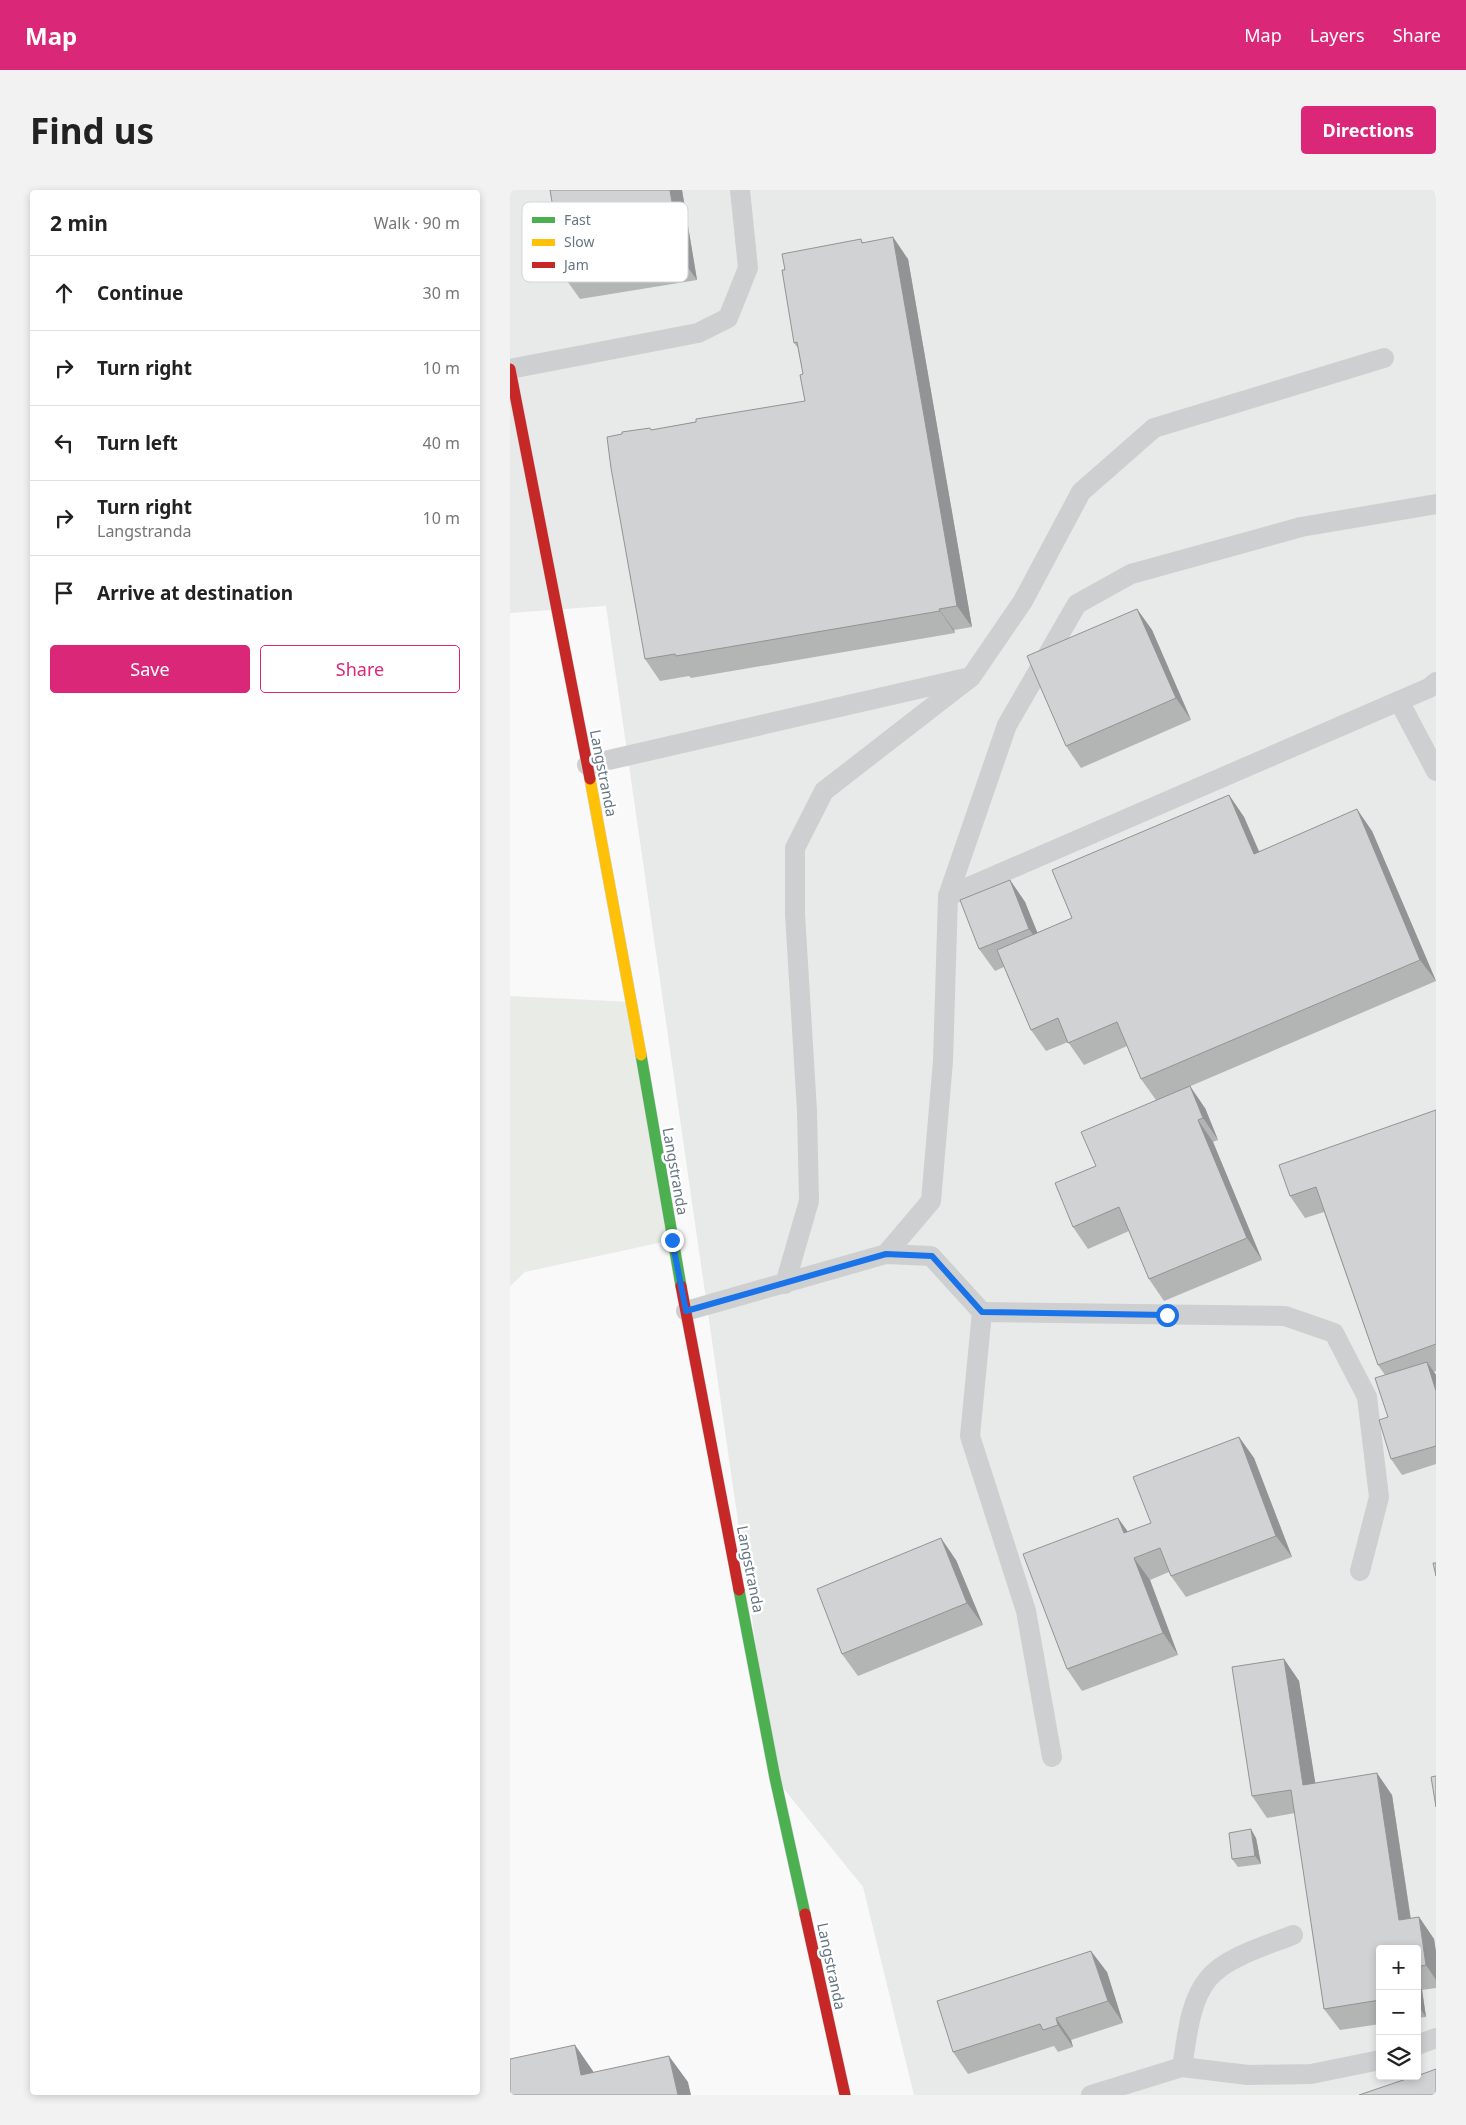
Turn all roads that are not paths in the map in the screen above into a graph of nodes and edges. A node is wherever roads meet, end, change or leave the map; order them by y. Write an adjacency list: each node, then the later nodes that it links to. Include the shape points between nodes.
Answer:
1 (740, 190): 3 (lane, via 748,268 728,318 698,333)
2 (1384, 358): 5 (lane, via 1154,428 1081,492 1023,601)
3 (510, 369): 8 (street, Langstranda)
4 (1436, 504): 10 (lane, via 1301,527 1131,574 1077,604 1007,726)
5 (971, 677): 8 (lane); 12 (lane, via 824,790 796,848 809,1201)
6 (1436, 682): 7 (lane)
7 (1399, 701): 9 (lane); 10 (lane)
8 (587, 765): 13 (street, Langstranda)
9 (1436, 771)
10 (948, 896): 11 (lane, via 943,1061 931,1201)
11 (886, 1254): 12 (lane); 14 (lane, via 932,1256)
12 (785, 1284): 13 (lane)
13 (686, 1311): 22 (street, Langstranda, via 775,1778)
14 (982, 1312): 15 (lane, via 1285,1316 1334,1333 1367,1397 1379,1497); 16 (lane, via 970,1436 1026,1611)
15 (1360, 1571)
16 (1052, 1757)
17 (1293, 1935): 21 (lane, via 1238,1956 1208,1978 1194,2005)
18 (1436, 2038): 19 (lane)
19 (1421, 2044)
20 (1376, 2061): 21 (lane, via 1310,2074 1248,2075)
21 (1182, 2067): 23 (lane)
22 (845, 2095)
23 (1090, 2095)

